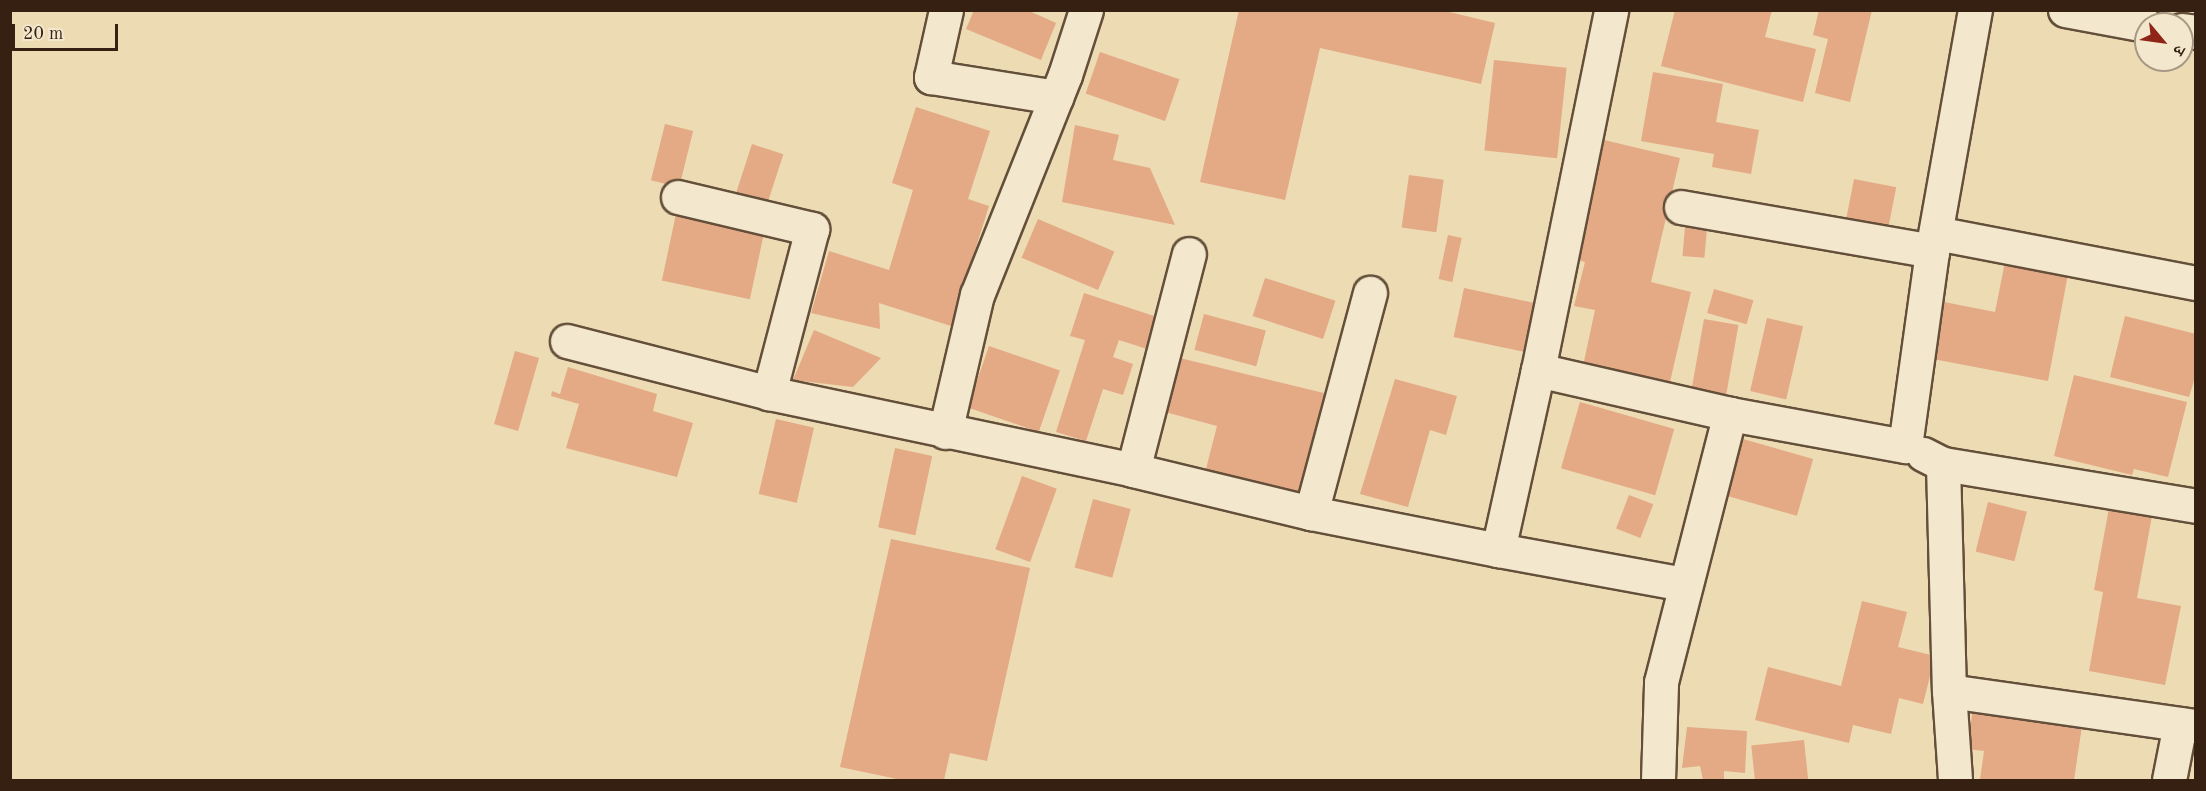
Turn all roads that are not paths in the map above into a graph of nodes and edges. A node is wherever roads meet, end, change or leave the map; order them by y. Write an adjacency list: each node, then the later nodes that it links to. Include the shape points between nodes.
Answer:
1 (946, 10): 7 (street, via 931,78)
2 (1086, 10): 7 (street)
3 (1611, 10): 15 (street)
4 (1976, 10): 10 (street)
5 (2084, 12): 6 (street)
6 (2134, 22)
7 (1056, 97): 18 (street, via 977,295)
8 (678, 197): 16 (street, via 812,229)
9 (1681, 207): 10 (street)
10 (1934, 242): 12 (street); 19 (street)
11 (1189, 254): 21 (street)
12 (2196, 283)
13 (1370, 293): 23 (street)
14 (567, 340): 16 (street)
15 (1538, 369): 17 (street); 24 (street)
16 (770, 393): 18 (street)
17 (1730, 414): 19 (street); 25 (street)
18 (945, 432): 21 (street)
19 (1905, 446): 20 (street)
20 (1943, 464): 22 (street); 26 (street)
21 (1133, 470): 23 (street)
22 (2196, 506)
23 (1311, 513): 24 (street)
24 (1498, 550): 25 (street)
25 (1684, 584): 28 (street, via 1661,682)
26 (1949, 692): 27 (street); 29 (street)
27 (2188, 725): 30 (street)
28 (1658, 780)
29 (1955, 780)
30 (2169, 780)

